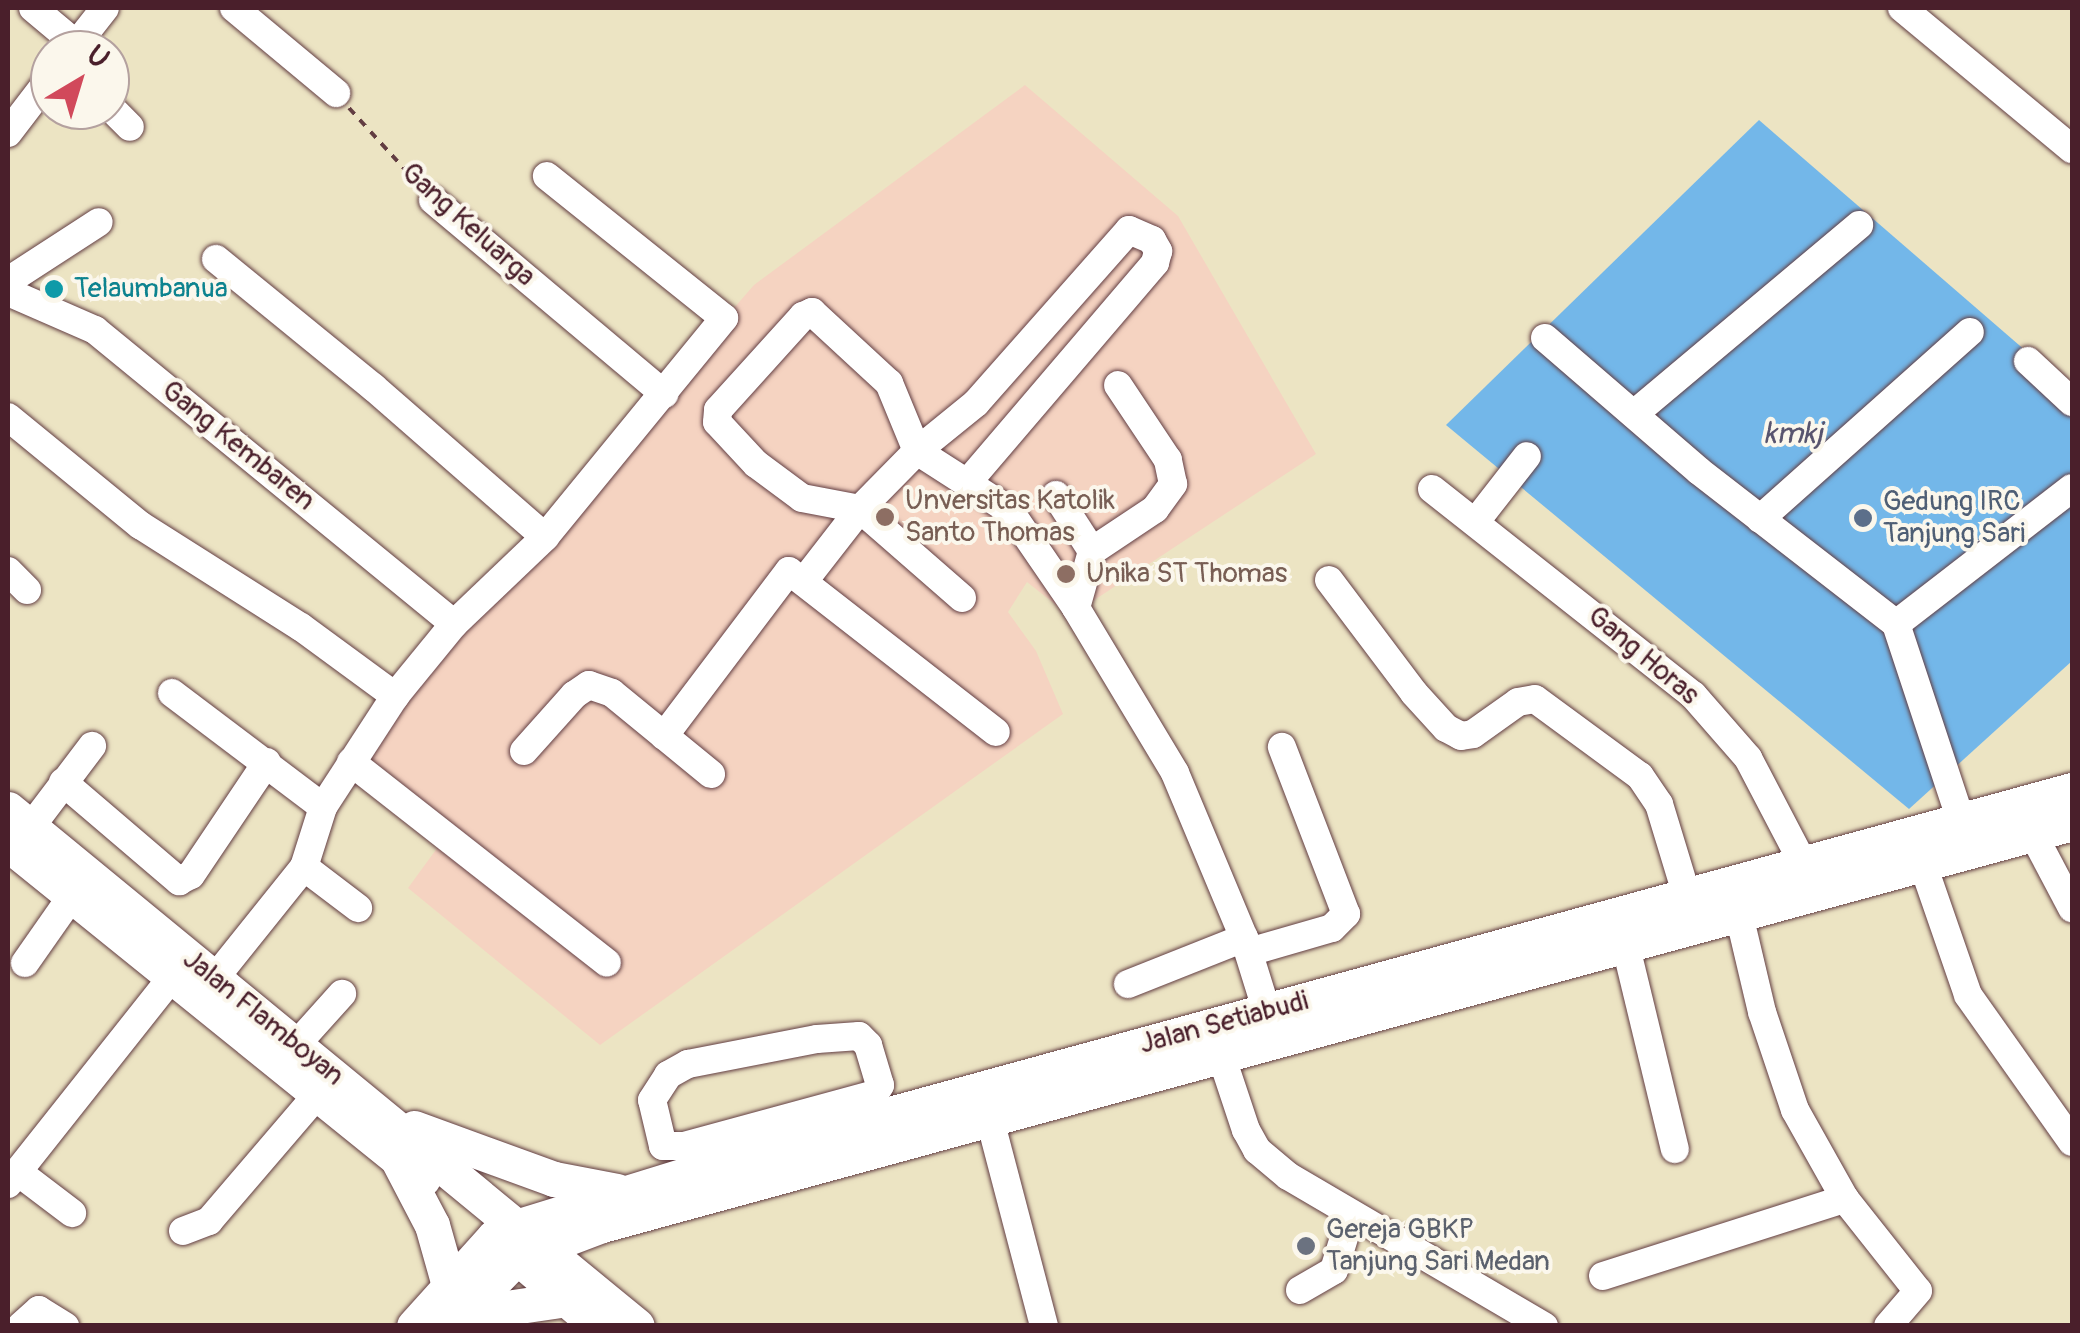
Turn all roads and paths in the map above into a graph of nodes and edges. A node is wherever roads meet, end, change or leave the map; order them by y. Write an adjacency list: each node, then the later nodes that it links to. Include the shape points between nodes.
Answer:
1 (33, 8): 5 (street)
2 (105, 8): 6 (street)
3 (234, 8): 7 (street)
4 (1902, 8): 10 (street)
5 (56, 30)
6 (88, 30)
7 (336, 94): 12 (path, Gang Keluarga)
8 (30, 105): 9 (street)
9 (8, 134)
10 (2072, 149)
11 (547, 176): 22 (street, via 724,314)
12 (433, 200): 22 (street, Gang Keluarga)
13 (99, 222): 16 (street)
14 (1859, 226): 24 (street)
15 (216, 259): 35 (street)
16 (8, 281)
17 (8, 292): 41 (street, Gang Kembaren, via 95,330)
18 (1970, 332): 33 (street)
19 (1546, 338): 24 (street)
20 (2028, 360): 23 (street)
21 (1118, 385): 36 (street, via 1168,460 1173,484 1155,509)
22 (664, 394): 35 (street)
23 (2072, 402)
24 (1634, 414): 33 (street)
25 (8, 416): 44 (street, via 140,525 301,627)
26 (917, 450): 28 (street); 28 (street, via 976,402 1129,230 1152,240 1155,263); 32 (street); 32 (street, via 889,383 814,313 803,316 722,404 717,422 756,464 802,498)
27 (1528, 456): 34 (street)
28 (968, 482): 40 (street, via 1009,510)
29 (1432, 488): 34 (street, Gang Horas)
30 (2072, 488): 42 (street)
31 (1056, 495): 36 (street)
32 (860, 510): 38 (street); 39 (street)
33 (1760, 519): 42 (street)
34 (1477, 520): 62 (street, Gang Horas, via 1722,725 1748,758)
35 (545, 537): 41 (street)
36 (1092, 551): 40 (street)
37 (1329, 580): 64 (street, via 1446,728 1473,734 1518,702 1535,699 1640,776 1659,804)
38 (804, 581): 45 (street); 46 (street, via 785,573)
39 (962, 598)
40 (1076, 608): 69 (street, via 1175,773)
41 (454, 624): 44 (street)
42 (1896, 624): 56 (street)
43 (172, 693): 50 (street)
44 (394, 696): 51 (street)
45 (996, 732)
46 (664, 736): 49 (street, via 612,693 589,685); 52 (street)
47 (92, 746): 53 (street)
48 (1282, 747): 69 (street, via 1346,914 1332,928)
49 (524, 751)
50 (267, 762): 53 (street, via 191,875 179,881); 55 (street)
51 (351, 762): 55 (street); 71 (street)
52 (711, 774)
53 (63, 782): 58 (street)
54 (2072, 790): 56 (main road, Jalan Setiabudi)
55 (322, 807): 61 (street)
56 (1961, 820): 62 (main road, Jalan Setiabudi)
57 (2072, 823): 59 (main road, Jalan Setiabudi)
58 (15, 827): 63 (main road, Jalan Flamboyan); 73 (main road, Jalan Flamboyan)
59 (2033, 834): 60 (main road, Jalan Setiabudi); 67 (street)
60 (1922, 862): 65 (main road, Jalan Setiabudi); 83 (street, via 1968,995)
61 (304, 867): 66 (street); 73 (street)
62 (1805, 867): 65 (main road, Jalan Setiabudi)
63 (72, 896): 70 (street); 72 (main road, Jalan Flamboyan)
64 (1687, 896): 65 (main road, Jalan Setiabudi); 76 (main road, Jalan Setiabudi)
65 (1738, 900): 68 (main road, Jalan Setiabudi); 89 (street, via 1747,959 1782,1076)
66 (358, 908)
67 (2072, 908)
68 (1625, 943): 76 (main road, Jalan Setiabudi); 84 (street)
69 (1247, 945): 74 (street); 76 (street)
70 (25, 963)
71 (607, 964)
72 (172, 977): 77 (main road, Jalan Flamboyan); 87 (street)
73 (214, 978): 77 (main road, Jalan Flamboyan)
74 (1128, 984)
75 (342, 994): 77 (street)
76 (1272, 1027): 78 (main road, Jalan Setiabudi); 82 (main road, Jalan Setiabudi)
77 (279, 1042): 79 (main road, Jalan Flamboyan); 81 (main road, Jalan Flamboyan)
78 (1221, 1055): 80 (main road, Jalan Setiabudi); 91 (street, via 1258,1150)
79 (318, 1094): 85 (main road, Jalan Flamboyan); 93 (street, via 210,1221)
80 (989, 1116): 82 (main road, Jalan Setiabudi); 104 (street)
81 (385, 1118): 88 (main road, via 554,1179); 94 (main road, Jalan Flamboyan)
82 (836, 1132): 86 (main road, Jalan Setiabudi); 86 (street, via 880,1089 868,1045 859,1036 688,1064 668,1075 652,1100 663,1146); 92 (main road, Jalan Setiabudi)
83 (2072, 1142)
84 (1675, 1149)
85 (398, 1159): 94 (main road, Jalan Flamboyan); 96 (main road, via 432,1225)
86 (687, 1159): 88 (main road, Jalan Setiabudi)
87 (12, 1178): 90 (street)
88 (626, 1192): 94 (main road, Jalan Setiabudi)
89 (1844, 1199): 95 (street); 106 (street, via 1918,1291)
90 (72, 1213)
91 (1352, 1216): 97 (street, via 1334,1270); 105 (street)
92 (602, 1225): 94 (main road, Jalan Setiabudi); 98 (main road)
93 (184, 1231)
94 (518, 1241): 96 (main road, Jalan Setiabudi); 98 (main road); 102 (main road, Jalan Setiabudi)
95 (1603, 1276)
96 (449, 1285): 101 (main road, Jalan Setiabudi)
97 (1300, 1290)
98 (588, 1306): 102 (main road, via 506,1308); 103 (main road)
99 (21, 1326): 100 (street, via 38,1310)
100 (65, 1326)
101 (414, 1326)
102 (452, 1326)
103 (637, 1326)
104 (1044, 1326)
105 (1544, 1326)
106 (1888, 1326)

